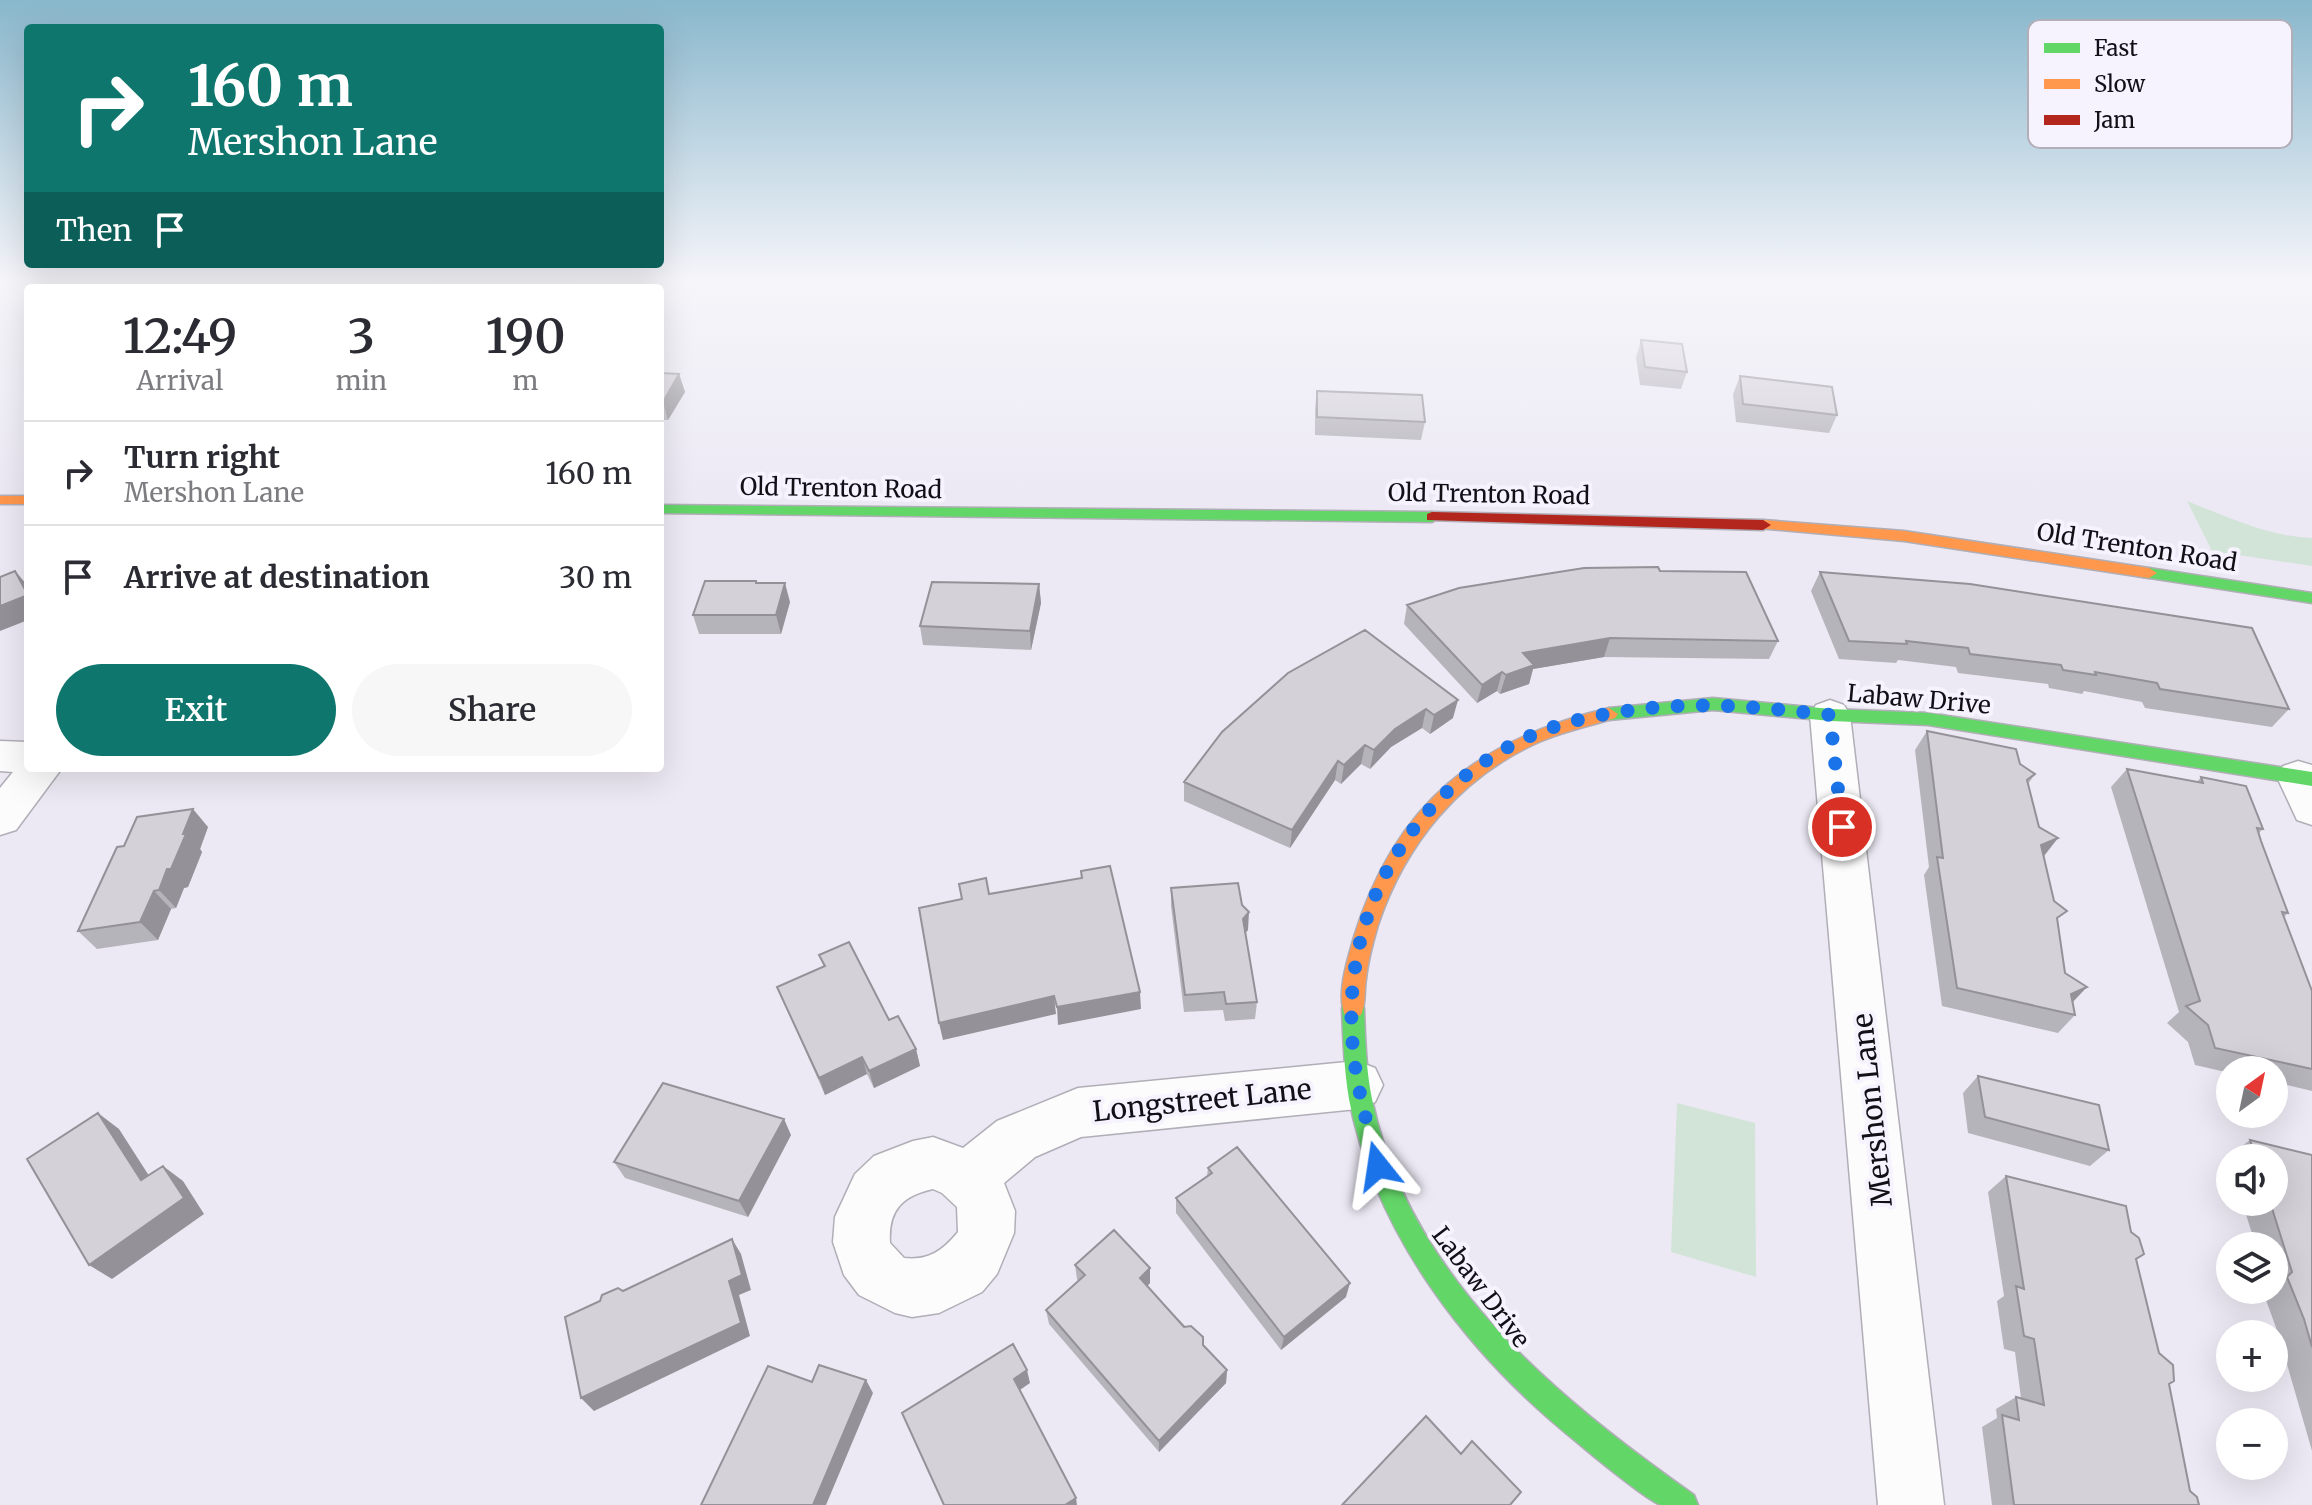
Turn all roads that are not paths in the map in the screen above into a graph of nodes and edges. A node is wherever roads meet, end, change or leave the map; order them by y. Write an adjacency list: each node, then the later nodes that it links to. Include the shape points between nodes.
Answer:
1 (0, 500): 2 (main road)
2 (24, 500)
3 (664, 509): 4 (main road, Old Trenton Road, via 1747,524 1904,536)
4 (2312, 598)
5 (1830, 715): 9 (main road, Labaw Drive, via 1925,719); 11 (main road, Labaw Drive, via 1751,706 1642,709 1531,735 1485,761 1427,810 1400,845 1373,902 1354,980 1351,1032); 14 (street, Mershon Lane)
6 (0, 756): 7 (street)
7 (24, 757)
8 (38, 772): 10 (street)
9 (2307, 788)
10 (0, 818)
11 (1357, 1085): 12 (street, Longstreet Lane, via 1078,1113 1016,1139); 13 (main road, Labaw Drive, via 1378,1166 1409,1230 1447,1289 1515,1371 1596,1442)
12 (970, 1176)
13 (1684, 1505)
14 (1911, 1505)

